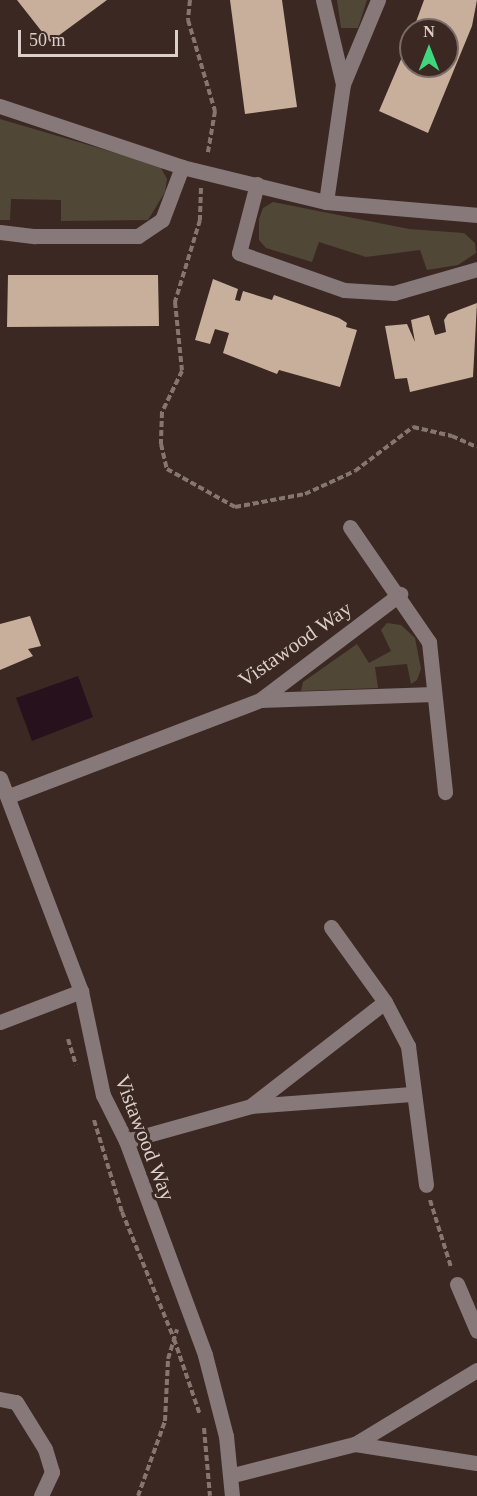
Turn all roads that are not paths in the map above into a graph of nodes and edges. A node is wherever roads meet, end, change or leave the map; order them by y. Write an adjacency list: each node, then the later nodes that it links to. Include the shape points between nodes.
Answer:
1 (323, 0): 3 (street)
2 (378, 0): 3 (street)
3 (343, 84): 7 (street)
4 (0, 106): 5 (street)
5 (182, 167): 6 (street); 9 (street, via 162,219 138,236 35,236)
6 (257, 184): 7 (street); 10 (street, via 239,253 344,290 394,293)
7 (326, 202): 8 (street)
8 (477, 215)
9 (0, 231)
10 (477, 269)
11 (350, 527): 12 (street)
12 (400, 594): 13 (street, via 429,642); 14 (street, Vistawood Way)
13 (434, 694): 14 (street); 16 (street)
14 (260, 700): 17 (street, Vistawood Way)
15 (0, 778): 17 (street, Vistawood Way)
16 (445, 792)
17 (9, 796): 19 (street, Vistawood Way)
18 (331, 927): 20 (street)
19 (81, 991): 21 (street); 24 (street, Vistawood Way, via 103,1095)
20 (385, 1002): 22 (street, via 408,1046); 23 (street)
21 (0, 1022)
22 (412, 1094): 23 (street); 25 (street)
23 (251, 1106): 24 (street)
24 (126, 1141): 32 (street, Vistawood Way, via 205,1355)
25 (426, 1185)
26 (457, 1284): 27 (street)
27 (477, 1331)
28 (477, 1370): 30 (street)
29 (0, 1399): 33 (street, via 16,1402 45,1449 52,1472)
30 (355, 1444): 31 (street); 32 (street)
31 (477, 1463)
32 (233, 1475): 34 (street, Vistawood Way)
33 (41, 1496)
34 (232, 1496)

